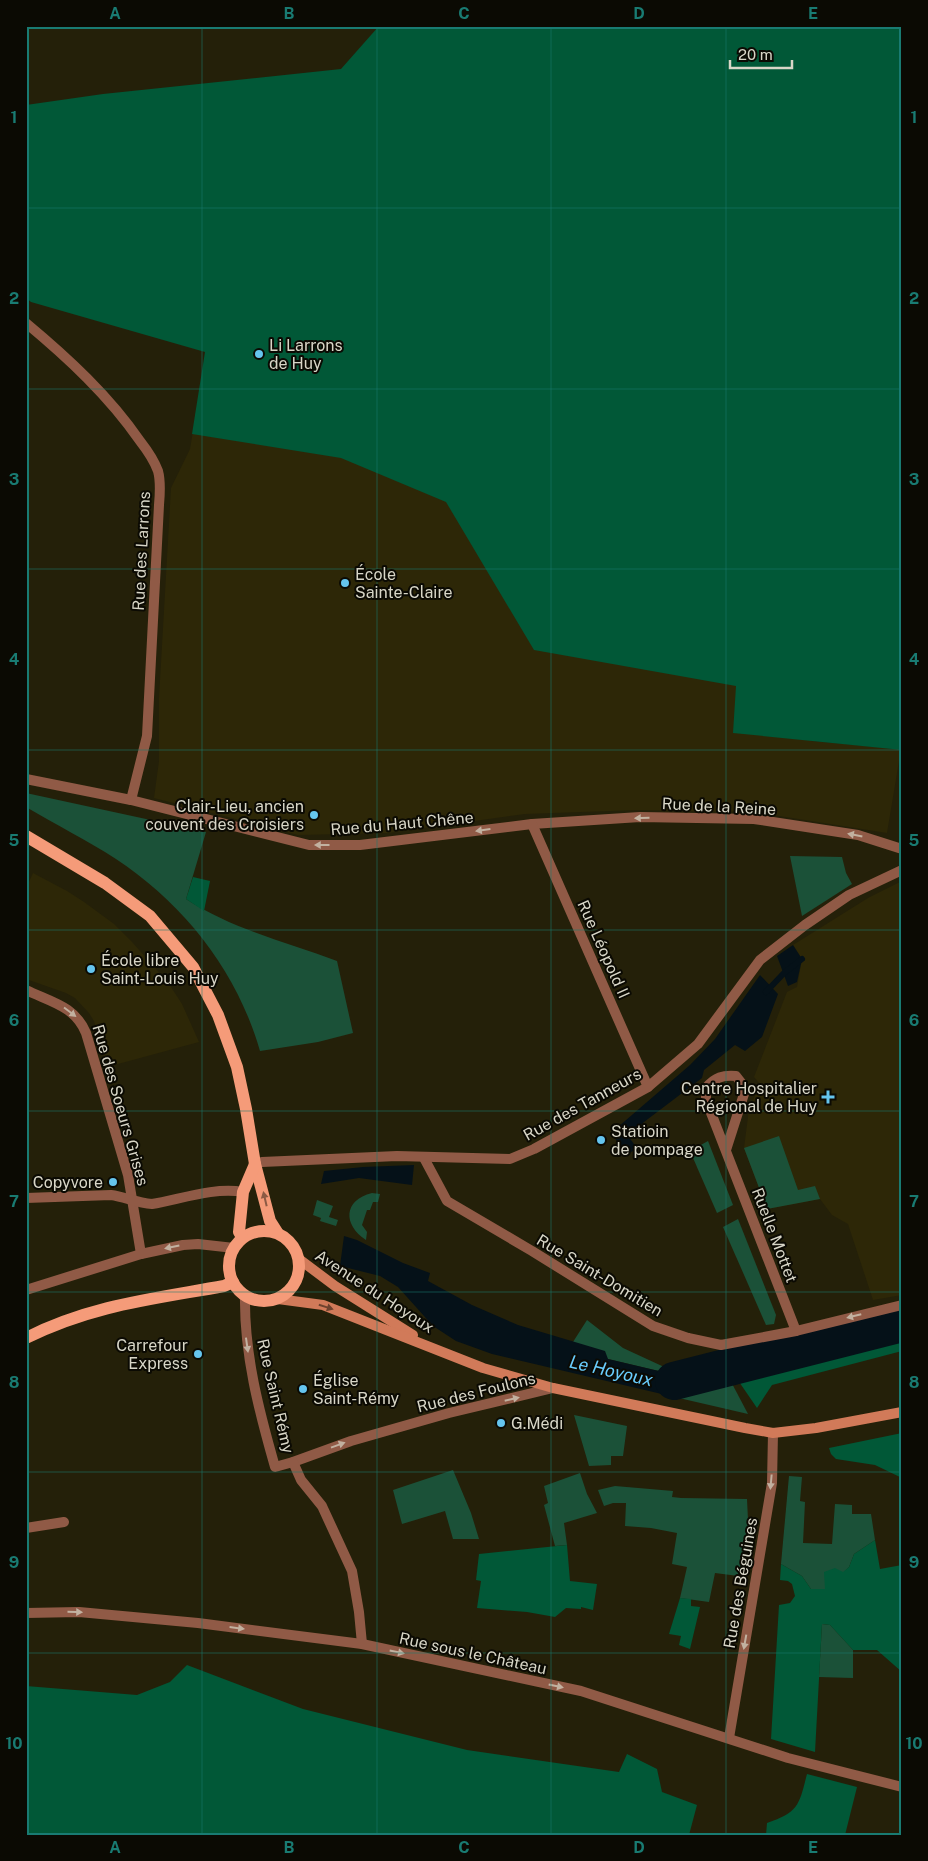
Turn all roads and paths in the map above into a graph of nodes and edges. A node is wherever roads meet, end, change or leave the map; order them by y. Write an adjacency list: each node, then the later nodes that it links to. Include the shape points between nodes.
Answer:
1 (26, 323): 3 (street, Rue des Larrons, via 61,352 120,413 158,470 160,488 147,736)
2 (26, 779): 3 (street, Rue du Haut Chêne)
3 (131, 800): 4 (street, Rue du Haut Chêne, one-way to 3, via 360,845 309,845)
4 (532, 824): 6 (street, Rue de la Reine, one-way to 4, via 858,834 754,819 640,817); 9 (street, Rue Léopold II)
5 (26, 836): 12 (main road, via 105,883 150,916 192,967 218,1015 237,1067)
6 (902, 849)
7 (902, 870): 9 (street, Rue des Tanneurs, via 849,895 760,960 698,1044)
8 (26, 990): 15 (street, Rue des Soeurs Grises, one-way to 15, via 69,1009 81,1021 128,1174)
9 (648, 1087): 11 (street, Rue des Tanneurs, via 510,1159)
10 (726, 1150): 10 (street, Ruelle Mottet, via 706,1100 706,1088 714,1079 726,1075 736,1076 743,1084 744,1094); 26 (street, Ruelle Mottet)
11 (424, 1158): 12 (street, Rue des Tanneurs, via 397,1156); 26 (street, Rue Saint-Domitien, via 447,1201 653,1326 688,1338 722,1344)
12 (255, 1164): 13 (main road); 16 (main road, one-way to 12, via 270,1221)
13 (243, 1192): 15 (street, via 214,1192 152,1204); 17 (main road, via 239,1232)
14 (26, 1198): 15 (street, via 111,1195)
15 (132, 1200): 19 (street, Rue des Soeurs Grises)
16 (277, 1232): 17 (main road); 20 (main road, via 290,1242)
17 (242, 1237): 18 (main road)
18 (234, 1248): 19 (street, one-way to 19, via 191,1244); 21 (main road, via 229,1272)
19 (141, 1254): 22 (street)
20 (299, 1259): 24 (main road, via 300,1268 293,1287); 28 (main road, Avenue du Hoyoux, via 335,1286)
21 (233, 1282): 23 (main road); 27 (main road, via 97,1310)
22 (26, 1290)
23 (245, 1296): 24 (main road, via 256,1300); 32 (street, Rue Saint Rémy, one-way to 32, via 247,1349 275,1467)
24 (278, 1299): 28 (main road, Avenue du Hoyoux, one-way to 28, via 323,1305)
25 (902, 1305): 26 (street, Rue Saint-Domitien, one-way to 26)
26 (796, 1330)
27 (26, 1338)
28 (435, 1349): 29 (main road, Avenue du Hoyoux, via 483,1368)
29 (553, 1388): 31 (main road, Avenue du Hoyoux); 32 (street, Rue des Foulons, one-way to 29, via 351,1441 449,1413)
30 (902, 1412): 31 (main road, Avenue du Hoyoux)
31 (773, 1433): 37 (street, Rue des Béguines, one-way to 37, via 772,1483)
32 (293, 1462): 36 (street, Rue Saint Rémy, via 301,1480 322,1506 352,1571)
33 (64, 1522): 34 (street)
34 (26, 1528)
35 (27, 1610): 36 (street, Rue sous le Château, one-way to 36, via 198,1623)
36 (362, 1644): 37 (street, Rue sous le Château, one-way to 37, via 581,1691)
37 (728, 1738): 38 (street, Rue sous le Château, via 788,1758)
38 (902, 1787)

